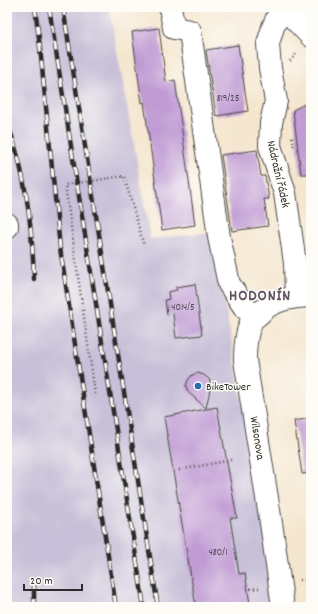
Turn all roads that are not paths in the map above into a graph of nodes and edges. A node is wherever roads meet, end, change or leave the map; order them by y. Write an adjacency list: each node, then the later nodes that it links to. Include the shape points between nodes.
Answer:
1 (170, 7): 5 (street, via 174,28 190,31 218,237 229,284 245,308)
2 (282, 7): 3 (street); 4 (street, Nádražní řádek, via 268,44 276,101 271,123 270,146 285,193 295,263)
3 (311, 36)
4 (304, 297): 5 (street, Wilsonova, via 279,300)
5 (256, 316): 6 (street, Wilsonova, via 248,332 245,360)
6 (283, 607)

